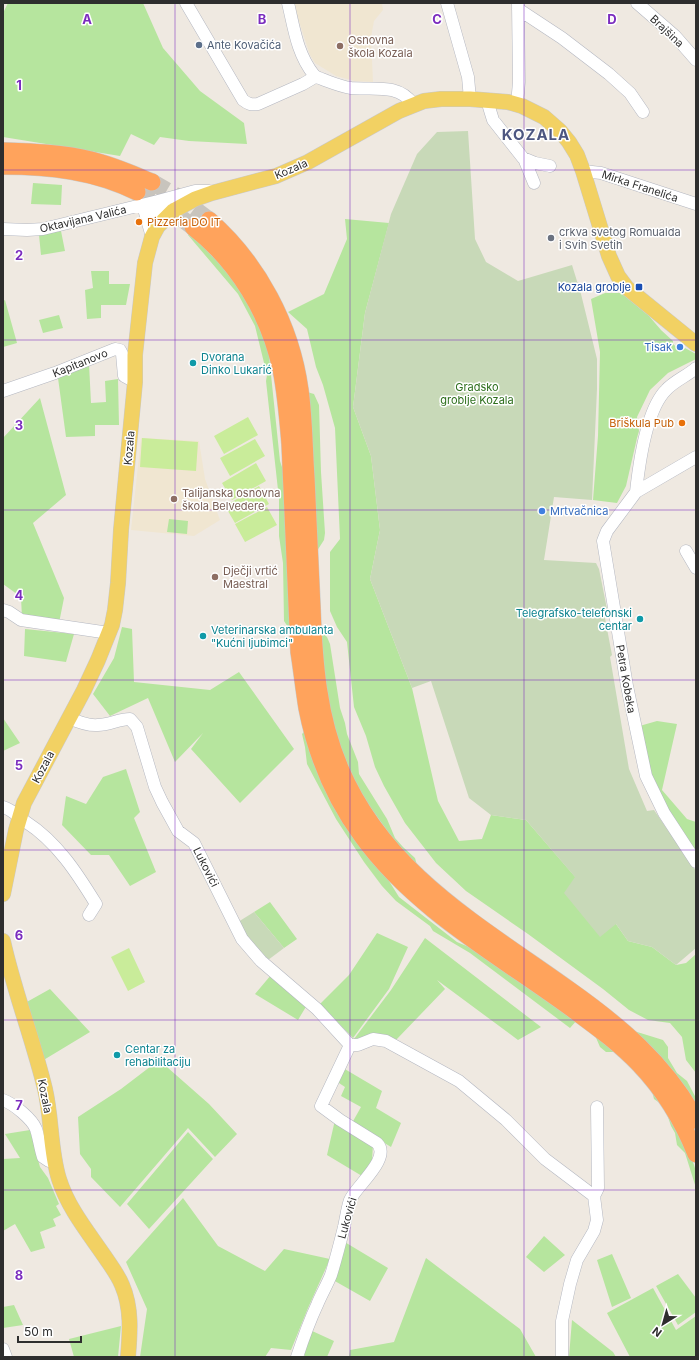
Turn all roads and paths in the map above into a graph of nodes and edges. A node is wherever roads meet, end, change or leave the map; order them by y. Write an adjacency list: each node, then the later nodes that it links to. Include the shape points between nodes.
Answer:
1 (186, 3): 7 (street, via 243,100 248,104 258,104)
2 (288, 3): 7 (street, via 300,52)
3 (447, 3): 8 (street, via 468,77)
4 (637, 3): 6 (street, Brajšina, via 675,36)
5 (518, 6): 11 (street); 12 (street, via 609,74 630,92)
6 (696, 60)
7 (315, 77): 10 (street, via 349,88 390,89 401,93)
8 (470, 99): 9 (main road, Kozala); 10 (main road, Kozala, via 432,99)
9 (490, 100): 11 (main road, Kozala); 14 (street, via 493,120)
10 (413, 104): 20 (main road, Kozala, via 308,162 276,176)
11 (517, 104): 17 (main road, Kozala, via 544,117 560,131 577,155)
12 (642, 112)
13 (3, 151): 18 (highway, via 60,154 91,160)
14 (525, 161): 16 (street); 19 (street)
15 (3, 166): 22 (highway, via 54,168 109,180)
16 (550, 166)
17 (583, 171): 23 (street, Mirka Franelića, via 601,173); 29 (main road, Kozala, via 609,256 618,276 627,288)
18 (152, 182)
19 (534, 183)
20 (224, 190): 21 (street, Oktavijana Valića, via 195,191); 24 (main road, Kozala, via 189,202)
21 (158, 201): 22 (street, Oktavijana Valića); 24 (street, via 164,207)
22 (140, 202): 24 (street); 27 (street, Oktavijana Valića, via 124,209 43,229); 28 (street)
23 (696, 204)
24 (167, 216): 28 (main road, Kozala)
25 (209, 220): 50 (highway, via 237,249 262,284 280,317 292,354 300,390 304,428 317,676 323,714 333,750 357,802 389,848 425,884 602,1014 644,1049 674,1085)
26 (193, 227): 51 (highway, via 220,252 254,298 270,332 281,369 290,438 303,683 318,748 340,802 361,836 418,897 603,1031 635,1060 664,1096)
27 (3, 229)
28 (152, 237): 31 (main road, Kozala, via 146,253)
29 (696, 344)
30 (694, 371): 34 (street, Petra Kobeka, via 666,389 659,399 649,423)
31 (135, 382): 32 (street, Kapitanovo, via 124,376 122,354 115,348 55,373); 38 (main road, Kozala, via 115,610)
32 (5, 388)
33 (696, 457): 34 (street, Petra Kobeka)
34 (636, 492): 43 (street, Petra Kobeka, via 607,531 603,541 605,556 627,686 646,776 664,813)
35 (686, 551): 36 (street)
36 (696, 568)
37 (3, 610): 38 (street, via 21,620)
38 (109, 633): 39 (main road, Kozala)
39 (69, 718): 41 (main road, Kozala, via 29,792); 47 (street, Lukovići, via 98,725 130,719 137,727 162,802 178,831 194,842 242,939 261,961 316,1009)
40 (3, 807): 41 (street, via 10,809)
41 (19, 817): 42 (main road, Kozala); 45 (street, via 44,836 72,867 96,904)
42 (7, 858): 44 (main road, Kozala)
43 (696, 862)
44 (3, 894)
45 (89, 915)
46 (3, 941): 52 (main road, Kozala, via 18,1002 43,1080)
47 (350, 1045): 53 (street, via 358,1045 373,1039 386,1042 459,1081 506,1120 544,1158); 57 (street, Lukovići, via 322,1106 377,1143 380,1146 380,1158 350,1201 337,1256)
48 (3, 1100): 52 (street, Kozala, via 32,1122 43,1157 49,1161)
49 (597, 1107): 53 (street, via 598,1188)
50 (696, 1120)
51 (696, 1154)
52 (55, 1160): 56 (main road, Kozala, via 70,1206 123,1286 129,1307)
53 (594, 1196): 58 (street, via 597,1220 594,1231 577,1260 570,1284 562,1322)
54 (3, 1349): 55 (street)
55 (6, 1357)
56 (128, 1357)
57 (297, 1357)
58 (562, 1357)

